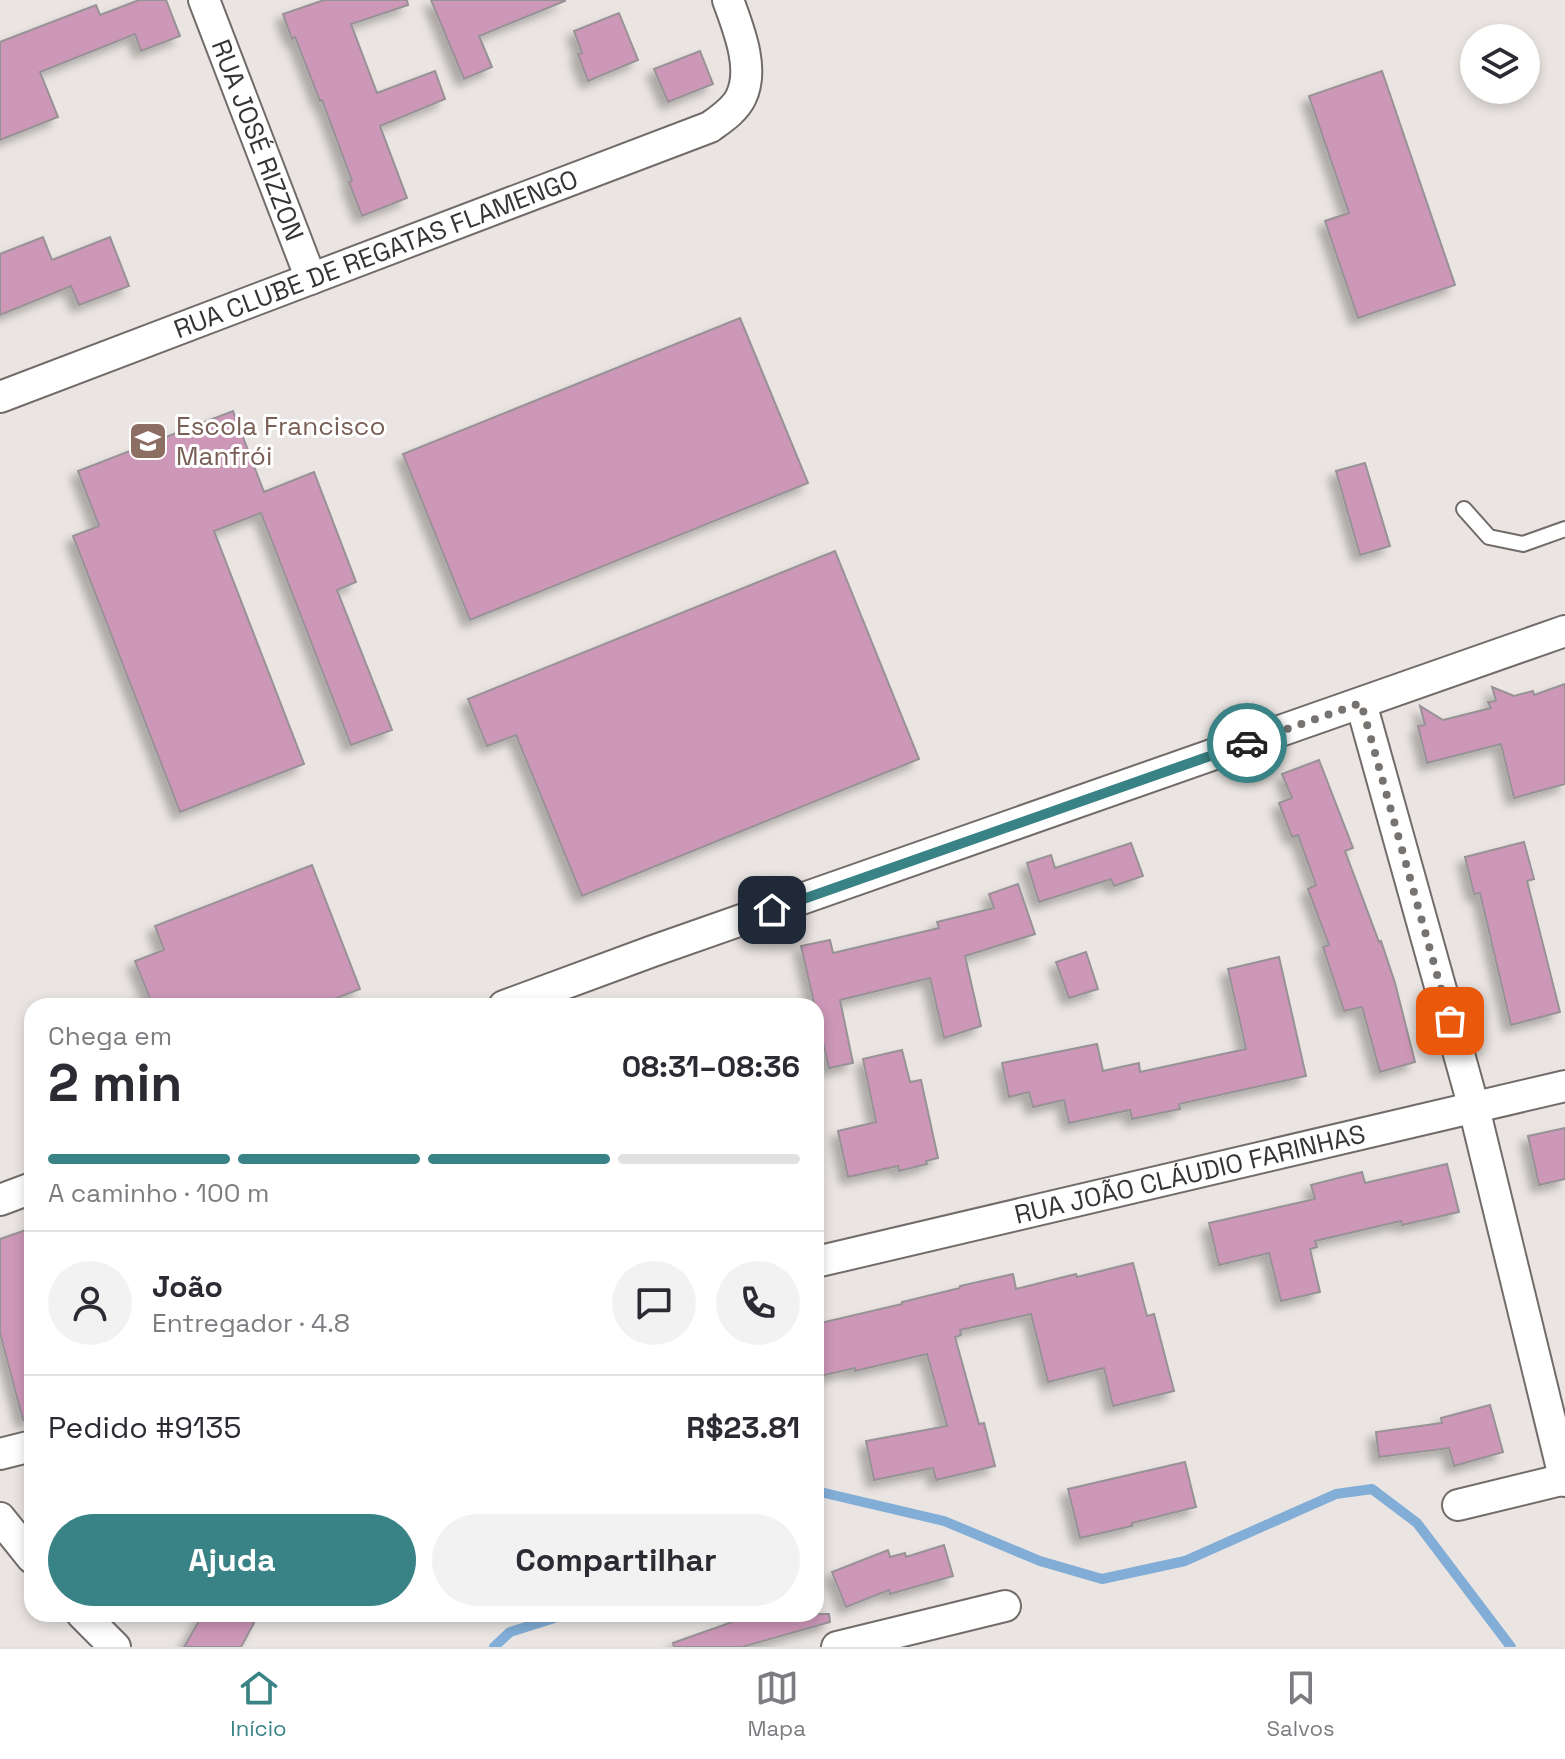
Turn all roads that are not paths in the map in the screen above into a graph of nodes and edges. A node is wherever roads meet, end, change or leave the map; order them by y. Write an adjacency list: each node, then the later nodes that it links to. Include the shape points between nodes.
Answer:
1 (204, 0): 3 (street, RUA JOSÉ RIZZON)
2 (728, 0): 3 (street, RUA CLUBE DE REGATAS FLAMENGO, via 743,42 746,71 741,96 710,127)
3 (311, 279): 4 (street, RUA CLUBE DE REGATAS FLAMENGO)
4 (0, 397)
5 (1464, 509): 6 (lane, via 1489,537 1523,544)
6 (1565, 529)
7 (1565, 631): 8 (street)
8 (1361, 703): 9 (street); 11 (street)
9 (526, 998)
10 (1565, 1086): 11 (street, RUA JOÃO CLÁUDIO FARINHAS)
11 (1474, 1108): 14 (street, RUA JOÃO CLÁUDIO FARINHAS); 17 (street)
12 (24, 1191): 13 (street)
13 (0, 1200)
14 (824, 1260)
15 (24, 1448): 16 (street)
16 (0, 1454)
17 (1565, 1480): 18 (street)
18 (1458, 1505)
19 (0, 1518): 20 (street)
20 (24, 1548)
21 (1005, 1606): 24 (street)
22 (90, 1622): 23 (street)
23 (115, 1647)
24 (837, 1647)

